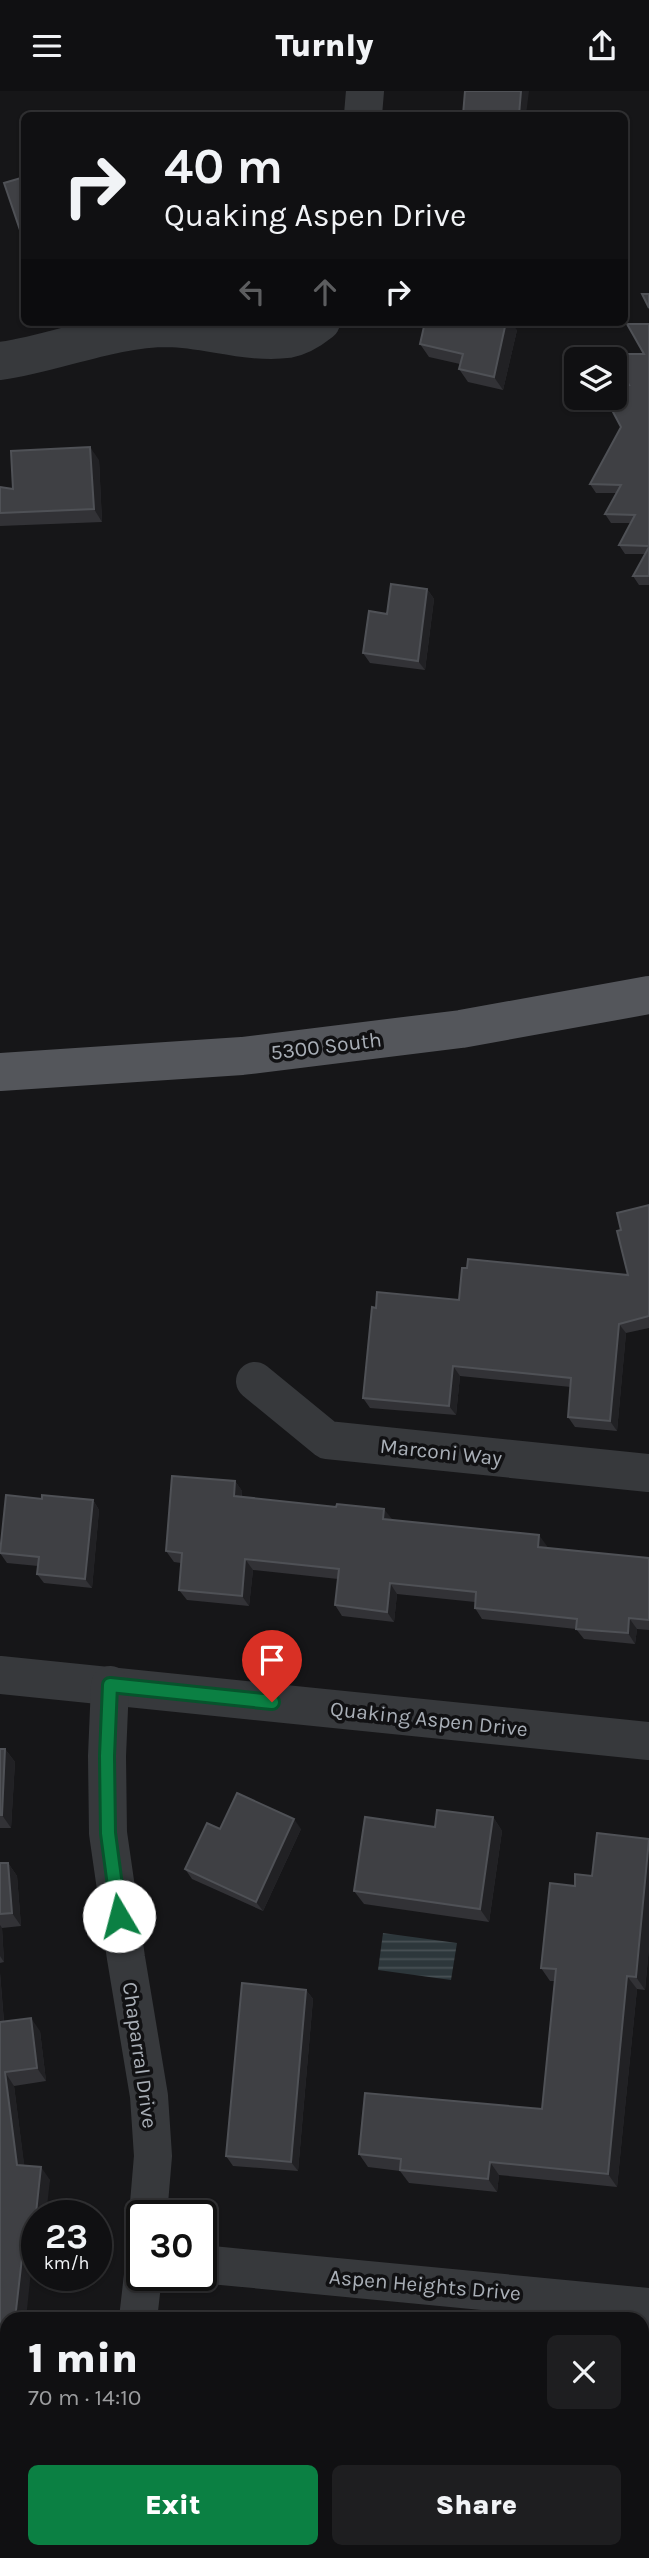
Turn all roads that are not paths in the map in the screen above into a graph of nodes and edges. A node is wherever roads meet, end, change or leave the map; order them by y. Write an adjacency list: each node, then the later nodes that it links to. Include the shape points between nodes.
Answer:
1 (365, 91): 2 (street)
2 (362, 112)
3 (315, 326): 4 (street, via 288,339 146,329)
4 (0, 361)
5 (649, 995): 6 (main road, 5300 South, via 461,1029 242,1056)
6 (0, 1072)
7 (255, 1381): 8 (street, Marconi Way, via 327,1440)
8 (649, 1473)
9 (0, 1675): 10 (street, Quaking Aspen Drive)
10 (110, 1685): 11 (street, Quaking Aspen Drive); 12 (street, Chaparral Drive, via 108,1833 149,2096 153,2156)
11 (649, 1741)
12 (149, 2200)
13 (217, 2266): 15 (street, Aspen Heights Drive)
14 (141, 2291): 16 (street)
15 (649, 2307)
16 (139, 2312)

